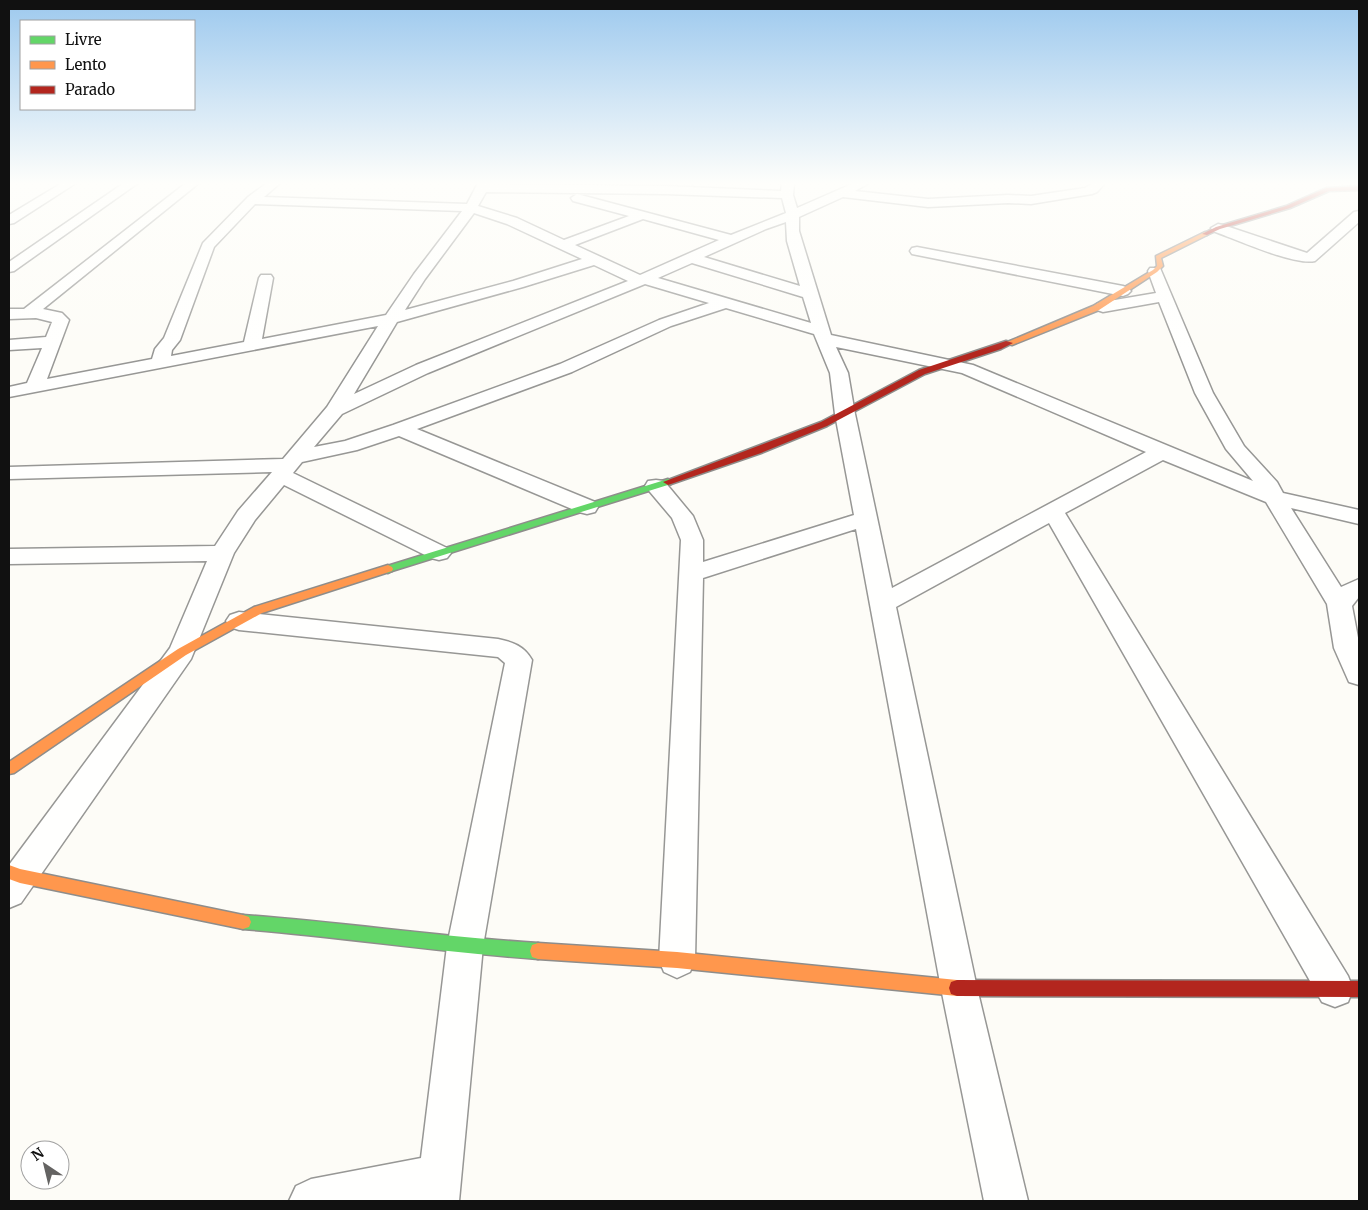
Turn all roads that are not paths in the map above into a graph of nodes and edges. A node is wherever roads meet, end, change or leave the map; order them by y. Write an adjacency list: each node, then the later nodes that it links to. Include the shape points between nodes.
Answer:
1 (50, 239): 16 (street)
2 (121, 239): 26 (street)
3 (214, 239): 32 (street, via 208,246 172,340)
4 (447, 239): 27 (street)
5 (551, 239): 12 (street)
6 (578, 239): 12 (street)
7 (731, 239): 14 (street)
8 (794, 239): 21 (street)
9 (1194, 239): 17 (street, via 1158,257 1160,266)
10 (1250, 239): 11 (street, via 1310,258)
11 (1331, 239)
12 (563, 245): 15 (street)
13 (917, 252): 20 (street)
14 (692, 258): 19 (street); 21 (street)
15 (594, 260): 19 (street); 27 (street)
16 (9, 268)
17 (1155, 271): 20 (street); 22 (street)
18 (266, 278): 31 (street)
19 (642, 280): 23 (street); 36 (street, via 422,370)
20 (1123, 291): 24 (street)
21 (810, 294): 28 (street)
22 (1164, 296): 24 (street); 43 (street, via 1219,421 1236,449)
23 (725, 303): 28 (street); 38 (street, via 665,323 566,368)
24 (1096, 308): 33 (street)
25 (9, 314): 26 (street)
26 (27, 314): 29 (street, via 56,316 61,320)
27 (391, 319): 31 (street); 36 (street)
28 (822, 335): 33 (street); 37 (street, via 839,373)
29 (53, 342): 30 (street); 34 (street)
30 (9, 345)
31 (252, 346): 32 (street)
32 (160, 362): 34 (street)
33 (948, 365): 37 (street, via 897,384); 39 (street, via 967,369)
34 (35, 387): 35 (street)
35 (9, 392)
36 (335, 410): 40 (street)
37 (845, 414): 42 (street, via 777,443); 47 (street)
38 (400, 429): 40 (street); 44 (street)
39 (1162, 452): 43 (street); 45 (street)
40 (288, 466): 41 (street); 48 (street, via 246,516); 49 (street)
41 (9, 473)
42 (656, 486): 44 (street); 51 (street, via 688,526 692,540)
43 (1275, 498): 46 (street); 54 (street)
44 (587, 508): 49 (street)
45 (1053, 511): 53 (street); 63 (street)
46 (1359, 517)
47 (867, 518): 51 (street); 53 (street)
48 (222, 553): 50 (street); 56 (street)
49 (439, 553): 55 (street, via 275,604)
50 (9, 556)
51 (690, 574): 61 (street)
52 (1359, 587): 54 (street)
53 (883, 603): 62 (street)
54 (1339, 604): 57 (street, via 1347,648)
55 (239, 621): 56 (street); 60 (street, via 498,648 508,650 518,660)
56 (182, 652): 58 (street); 59 (street)
57 (1359, 675)
58 (9, 769)
59 (13, 880): 60 (street, via 229,920)
60 (465, 946): 61 (street); 64 (street)
61 (677, 960): 62 (street)
62 (959, 988): 63 (street); 66 (street)
63 (1347, 990)
64 (439, 1189): 65 (street)
65 (310, 1201)
66 (1006, 1201)

